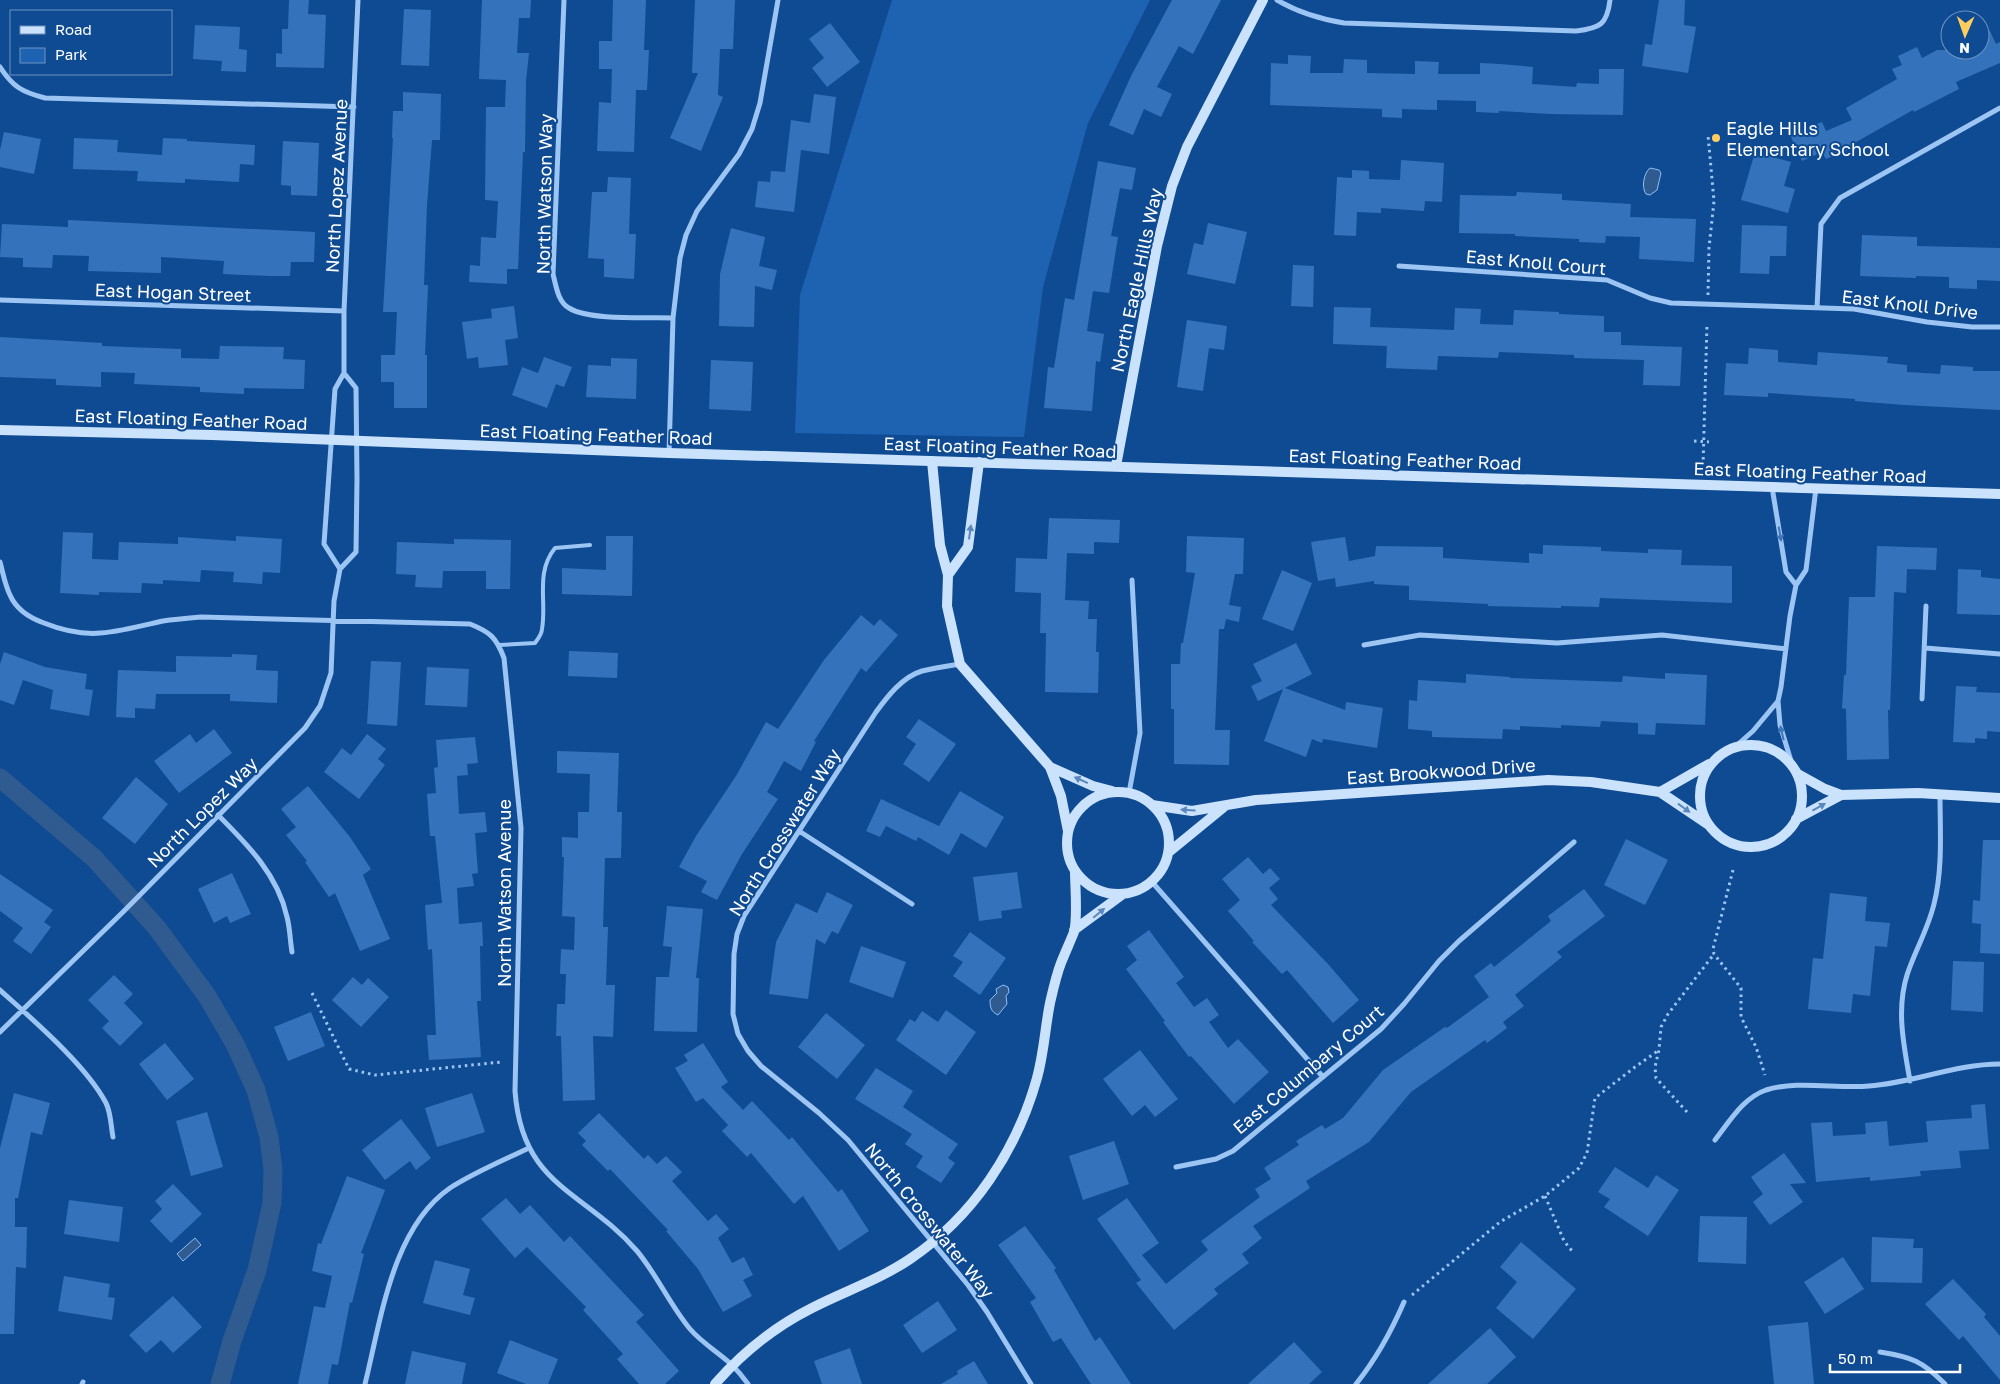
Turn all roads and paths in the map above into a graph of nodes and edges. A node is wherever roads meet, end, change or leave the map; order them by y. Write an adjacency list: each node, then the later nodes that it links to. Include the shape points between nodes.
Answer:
1 (358, 0): 8 (street, North Lopez Avenue)
2 (564, 0): 16 (street, North Watson Way, via 553,274 557,293 568,308 586,315)
3 (778, 0): 16 (street, via 760,103 752,129 739,154 697,211 686,235)
4 (1263, 0): 29 (street, North Eagle Hills Way, via 1187,147 1172,186 1157,246)
5 (1277, 0): 6 (street, via 1320,19 1344,23 1576,31 1603,24)
6 (1610, 0)
7 (0, 67): 8 (street, via 9,81 25,93 45,98)
8 (354, 107): 15 (street, North Lopez Avenue)
9 (2000, 108): 14 (street, via 1840,198 1821,224)
10 (1708, 135): 12 (path, via 1714,201)
11 (1399, 266): 14 (street, East Knoll Court, via 1606,280 1670,303)
12 (1708, 296)
13 (0, 300): 15 (street, East Hogan Street)
14 (1817, 308): 18 (street, East Knoll Drive, via 1854,310 1954,325)
15 (344, 311): 19 (street, North Lopez Avenue)
16 (673, 318): 26 (street)
17 (1707, 324): 24 (path)
18 (2000, 326)
19 (344, 373): 21 (street, North Lopez Avenue, via 335,388); 23 (street, via 356,388)
20 (0, 430): 21 (street, East Floating Feather Road)
21 (331, 441): 23 (street, East Floating Feather Road); 36 (street, via 324,544)
22 (1694, 441): 24 (path)
23 (357, 442): 26 (street, East Floating Feather Road); 36 (street, via 356,552)
24 (1703, 442): 25 (path); 30 (path)
25 (1709, 442)
26 (669, 453): 27 (street, East Floating Feather Road)
27 (932, 461): 28 (street, East Floating Feather Road); 37 (street, via 940,546)
28 (980, 462): 29 (street, East Floating Feather Road); 37 (street, one-way to 28, via 968,547)
29 (1116, 466): 31 (street, East Floating Feather Road)
30 (1703, 466)
31 (1772, 486): 32 (street, East Floating Feather Road); 39 (street, one-way to 39, via 1786,572)
32 (1816, 487): 33 (street, East Floating Feather Road); 39 (street, via 1806,570)
33 (2000, 494)
34 (590, 545): 42 (lane, via 555,548 549,555 542,574 542,630 535,644)
35 (0, 562): 41 (street, via 10,596 18,607 31,618 59,630 86,634 114,633 201,616)
36 (340, 569): 41 (street, North Lopez Way)
37 (948, 575): 47 (street, via 948,606)
38 (1132, 580): 56 (street, via 1140,733)
39 (1796, 585): 45 (street)
40 (1926, 606): 44 (street)
41 (334, 620): 42 (street, North Watson Avenue, via 470,624 484,630); 63 (street, North Lopez Way, via 331,673 320,706 305,728)
42 (499, 645): 91 (street, North Watson Avenue, via 504,658 521,828 515,1091 517,1114)
43 (1364, 645): 45 (street, via 1420,636 1556,643 1662,635)
44 (1925, 648): 46 (street); 48 (street)
45 (1786, 649): 49 (street)
46 (2000, 654)
47 (960, 664): 53 (street); 66 (street, North Crosswater Way, via 920,672 888,696)
48 (1922, 699)
49 (1778, 701): 50 (street, via 1754,731); 52 (street, one-way to 49, via 1780,725)
50 (1736, 746): 51 (street); 52 (street, via 1763,746 1779,752)
51 (1710, 763): 57 (street); 65 (street, via 1700,783 1699,794)
52 (1792, 764): 54 (street)
53 (1050, 767): 55 (street, one-way to 53); 67 (street, via 1061,796)
54 (1798, 774): 59 (street); 64 (street, via 1802,797)
55 (1113, 792): 56 (street); 67 (street, via 1084,804)
56 (1129, 792): 61 (street)
57 (1660, 792): 62 (street, East Brookwood Drive, via 1591,782 1548,780 1256,800); 65 (street, East Brookwood Drive, one-way to 65)
58 (1940, 793): 59 (street); 60 (street); 87 (street, via 1934,903 1907,976 1901,1004)
59 (1841, 795): 64 (street, one-way to 59)
60 (2000, 798)
61 (1152, 805): 62 (street, East Brookwood Drive, one-way to 61, via 1192,812); 69 (street, via 1164,818)
62 (1225, 806): 69 (street, East Brookwood Drive)
63 (218, 815): 76 (street, via 254,852 274,881 287,915); 80 (street, North Lopez Way)
64 (1796, 819): 65 (street, via 1781,837 1760,846 1736,845)
65 (1708, 826)
66 (799, 831): 74 (street); 94 (street, North Crosswater Way, via 744,916 737,934 733,1014 738,1034 761,1066 848,1140)
67 (1068, 831): 71 (street, via 1068,859)
68 (1574, 842): 86 (street, East Columbary Court, via 1459,941 1381,1029)
69 (1169, 852): 72 (street, via 1163,868)
70 (1733, 870): 77 (path)
71 (1075, 871): 73 (street, via 1096,890); 75 (street)
72 (1152, 882): 73 (street, via 1138,891); 86 (street)
73 (1122, 894): 75 (street, one-way to 73)
74 (912, 904)
75 (1074, 930): 94 (street, via 1050,1004 1038,1078 1024,1120 992,1178)
76 (292, 952)
77 (1714, 954): 82 (path, via 1668,1014 1661,1027); 85 (path, via 1740,988 1743,1023 1756,1047)
78 (0, 990): 80 (street)
79 (312, 993): 83 (path, via 349,1069 375,1075)
80 (22, 1010): 81 (street, North Lopez Way); 89 (street, via 87,1076 106,1105)
81 (0, 1032)
82 (1659, 1050): 88 (path, via 1654,1067 1656,1078); 93 (path, via 1595,1098 1584,1162)
83 (501, 1062)
84 (2000, 1064): 87 (street, via 1961,1068)
85 (1765, 1075)
86 (1323, 1077): 92 (street, East Columbary Court, via 1233,1151 1216,1160)
87 (1910, 1081): 90 (street, via 1868,1086 1789,1086 1766,1090 1745,1102)
88 (1687, 1112)
89 (113, 1137)
90 (1715, 1140)
91 (529, 1148): 98 (street, via 542,1168 560,1186 636,1250 691,1331); 99 (street, via 449,1189 429,1207 415,1226 393,1271)
92 (1176, 1167)
93 (1545, 1196): 95 (path); 96 (path, via 1500,1222)
94 (933, 1242): 98 (street, via 884,1276 783,1324 759,1340); 102 (street, North Crosswater Way, via 987,1312)
95 (1572, 1251)
96 (1404, 1302): 103 (street, via 1382,1349)
97 (1880, 1352): 104 (street, via 1906,1356 1928,1367)
98 (732, 1365): 100 (street); 101 (street)
99 (365, 1384)
100 (715, 1384)
101 (748, 1384)
102 (1030, 1384)
103 (1356, 1384)
104 (1945, 1384)

